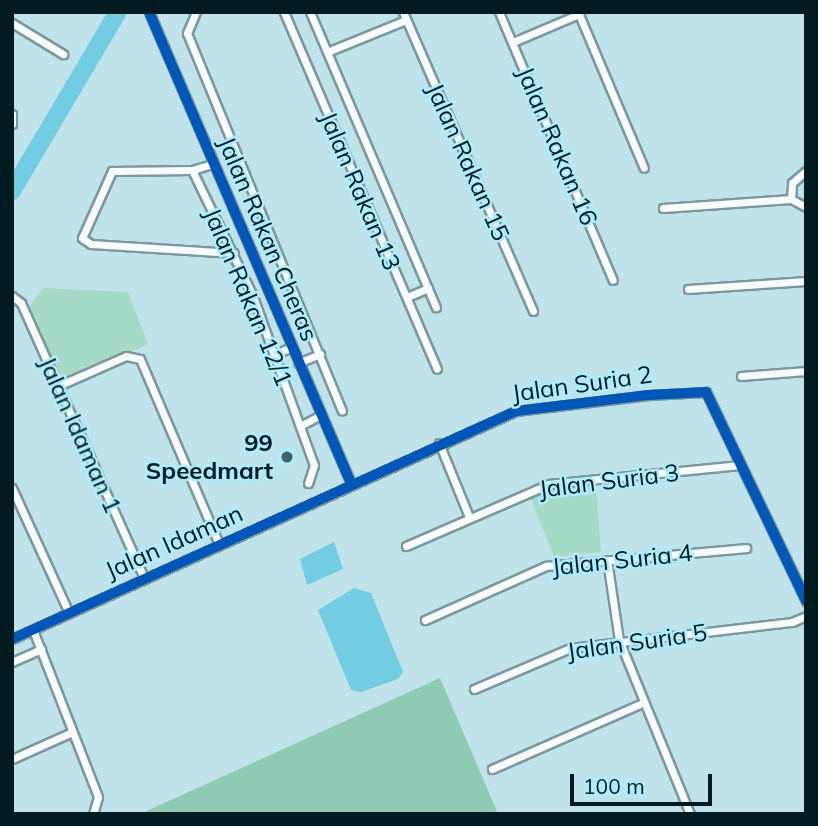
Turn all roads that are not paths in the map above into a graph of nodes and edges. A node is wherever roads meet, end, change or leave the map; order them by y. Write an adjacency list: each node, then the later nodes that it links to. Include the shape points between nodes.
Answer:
1 (161, 12): 8 (street)
2 (196, 12): 33 (street, via 187,33)
3 (284, 12): 29 (street, Jalan Rakan 13)
4 (310, 12): 12 (street)
5 (402, 12): 9 (street, Jalan Rakan 15)
6 (499, 12): 11 (street, Jalan Rakan 16)
7 (579, 13): 11 (street); 17 (street)
8 (150, 14): 16 (street, Jalan Rakan Cheras)
9 (406, 20): 12 (street); 31 (street, Jalan Rakan 15)
10 (12, 23): 13 (street)
11 (513, 43): 24 (street, Jalan Rakan 16)
12 (327, 52): 26 (street)
13 (63, 54)
14 (13, 114): 15 (street)
15 (12, 124)
16 (212, 164): 18 (street); 32 (street, Jalan Rakan Cheras)
17 (644, 168)
18 (192, 170): 23 (street, Jalan Rakan 12/1); 23 (street, via 120,169 107,176 82,238 91,244)
19 (806, 171): 20 (street, via 792,183)
20 (791, 199): 21 (street); 22 (street)
21 (806, 207)
22 (663, 208)
23 (234, 253): 34 (street, Jalan Rakan 12/1)
24 (613, 281)
25 (806, 281): 27 (street)
26 (428, 288): 29 (street); 30 (street)
27 (688, 289)
28 (12, 296): 39 (street, Jalan Idaman 1, via 21,303)
29 (407, 297): 36 (street, Jalan Rakan 13)
30 (436, 307)
31 (533, 311)
32 (291, 347): 34 (street); 35 (street, Jalan Rakan Cheras)
33 (320, 354): 35 (street); 40 (street)
34 (274, 355): 42 (street, Jalan Rakan 12/1)
35 (298, 363): 41 (street, Jalan Rakan Cheras)
36 (437, 369)
37 (806, 371): 38 (street)
38 (741, 376)
39 (58, 386): 49 (street, via 126,356 140,359); 53 (street, Jalan Idaman 1)
40 (342, 410)
41 (321, 415): 42 (street); 45 (street, Jalan Rakan Cheras)
42 (300, 426): 46 (street, Jalan Rakan 12/1, via 314,465)
43 (439, 443): 44 (street, Jalan Suria 2, via 516,411 706,392); 45 (street, Jalan Suria 2); 48 (street)
44 (739, 465): 48 (street, Jalan Suria 3, via 549,484); 54 (street)
45 (350, 481): 49 (street, Jalan Idaman, via 339,492)
46 (307, 483)
47 (12, 488): 55 (street)
48 (469, 517): 50 (street, Jalan Suria 3)
49 (219, 544): 53 (street, Jalan Idaman)
50 (406, 546)
51 (746, 548): 52 (street, Jalan Suria 4)
52 (607, 560): 57 (street, Jalan Suria 4, via 552,565); 60 (street)
53 (144, 578): 55 (street, Jalan Idaman)
54 (806, 601)
55 (69, 613): 58 (street, Jalan Idaman)
56 (806, 616): 60 (street, Jalan Suria 5, via 745,628)
57 (425, 620)
58 (33, 630): 59 (street, Jalan Idaman); 61 (street)
59 (12, 639)
60 (619, 640): 63 (street, Jalan Suria 5, via 570,648); 64 (street)
61 (41, 649): 62 (street); 65 (street)
62 (12, 662)
63 (474, 689)
64 (642, 703): 67 (street); 69 (street)
65 (72, 732): 66 (street); 68 (street, via 98,797)
66 (12, 758)
67 (492, 769)
68 (93, 814)
69 (690, 814)

